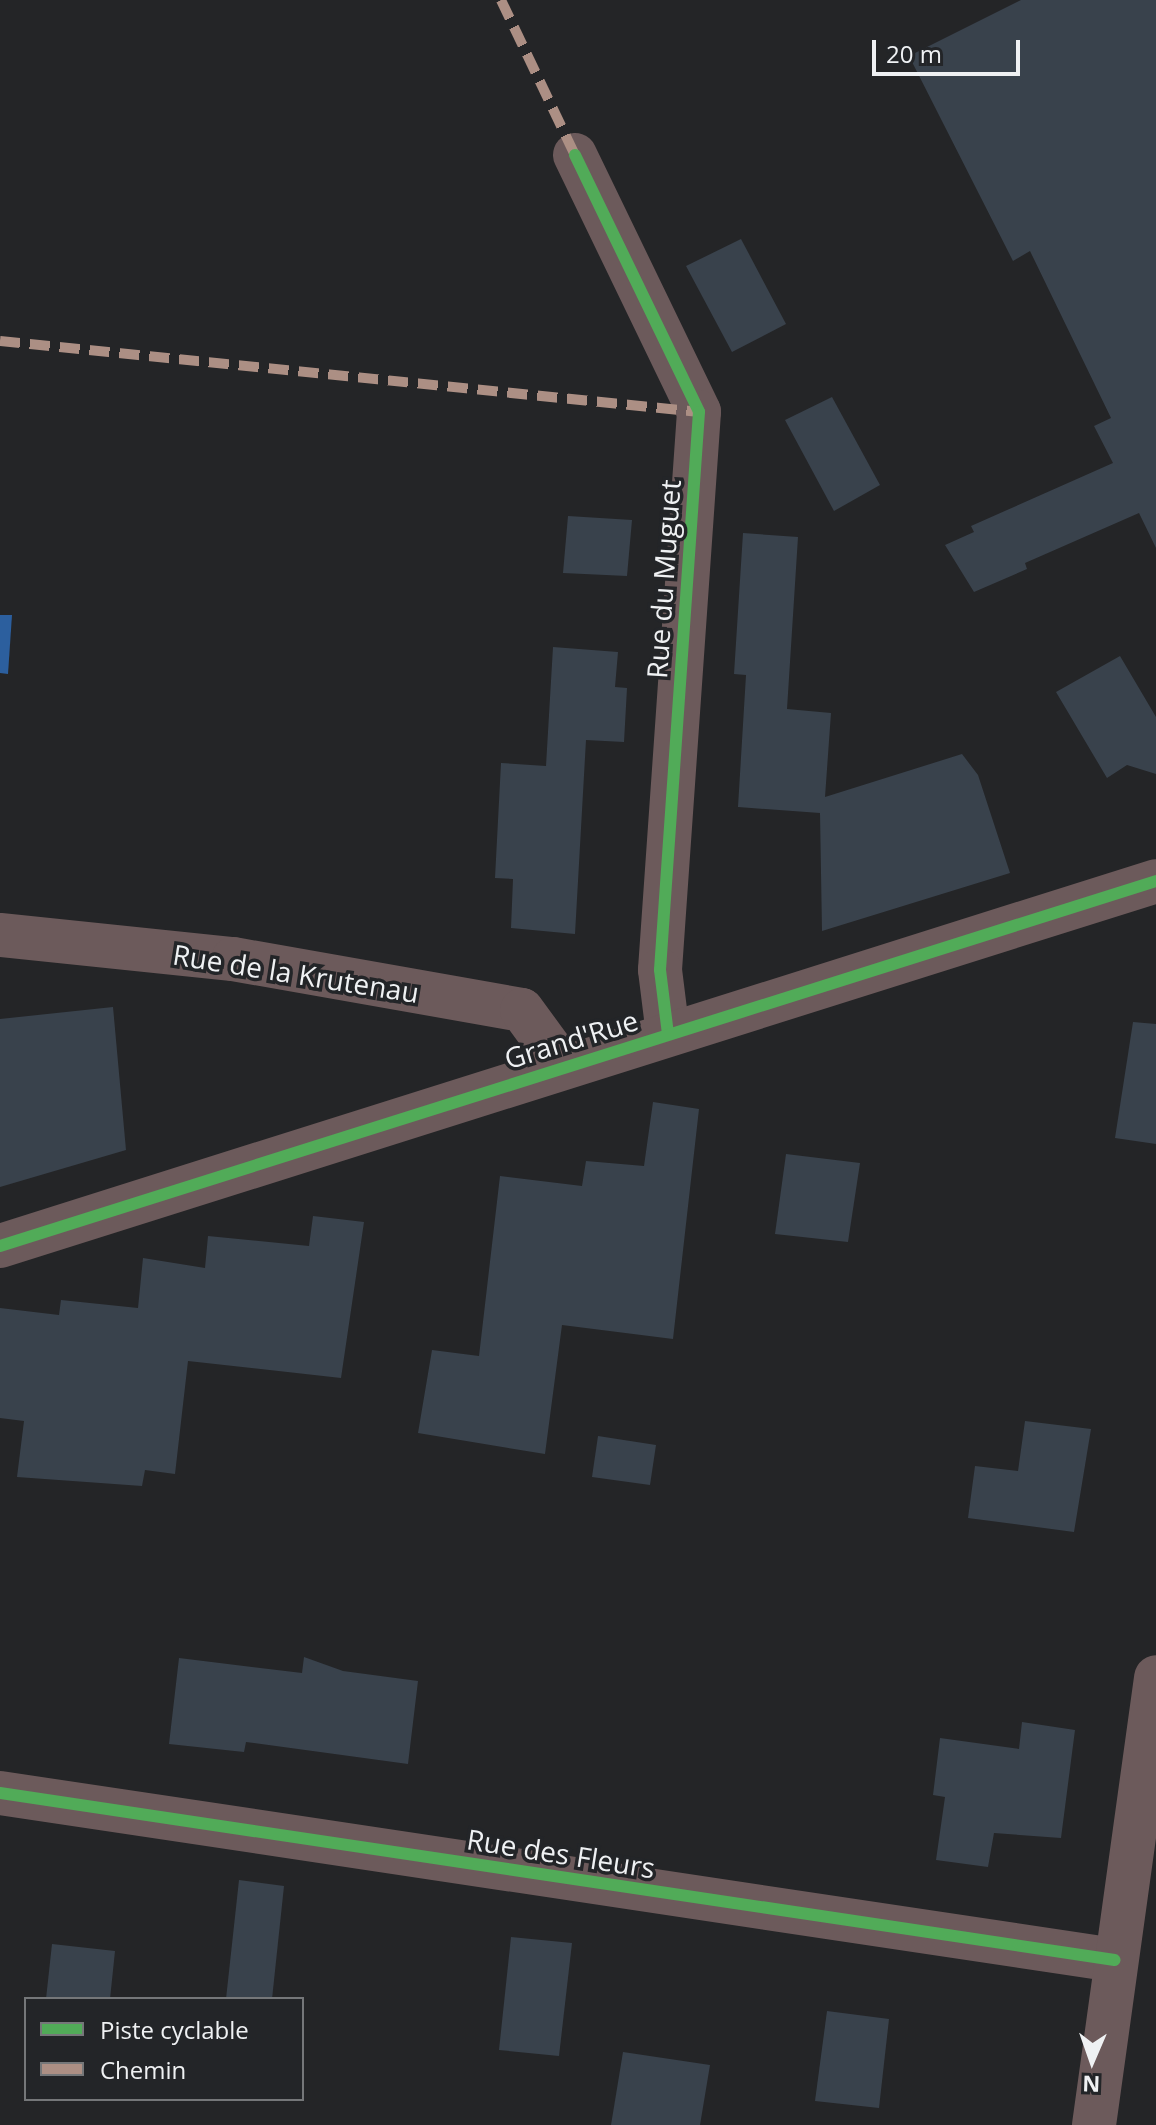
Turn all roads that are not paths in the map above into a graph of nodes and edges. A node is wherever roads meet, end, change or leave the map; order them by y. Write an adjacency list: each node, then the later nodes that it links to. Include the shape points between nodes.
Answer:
1 (575, 155): 4 (street, Rue du Muguet, via 699,412 660,970)
2 (1156, 881): 4 (street, Grand'Rue)
3 (0, 935): 5 (street, Rue de la Krutenau, via 233,959 522,1010)
4 (668, 1034): 5 (street, Grand'Rue)
5 (563, 1066): 6 (street, Grand'Rue)
6 (0, 1246)
7 (1156, 1677): 9 (street)
8 (0, 1793): 9 (street, Rue des Fleurs)
9 (1115, 1960): 10 (street)
10 (1094, 2125)

